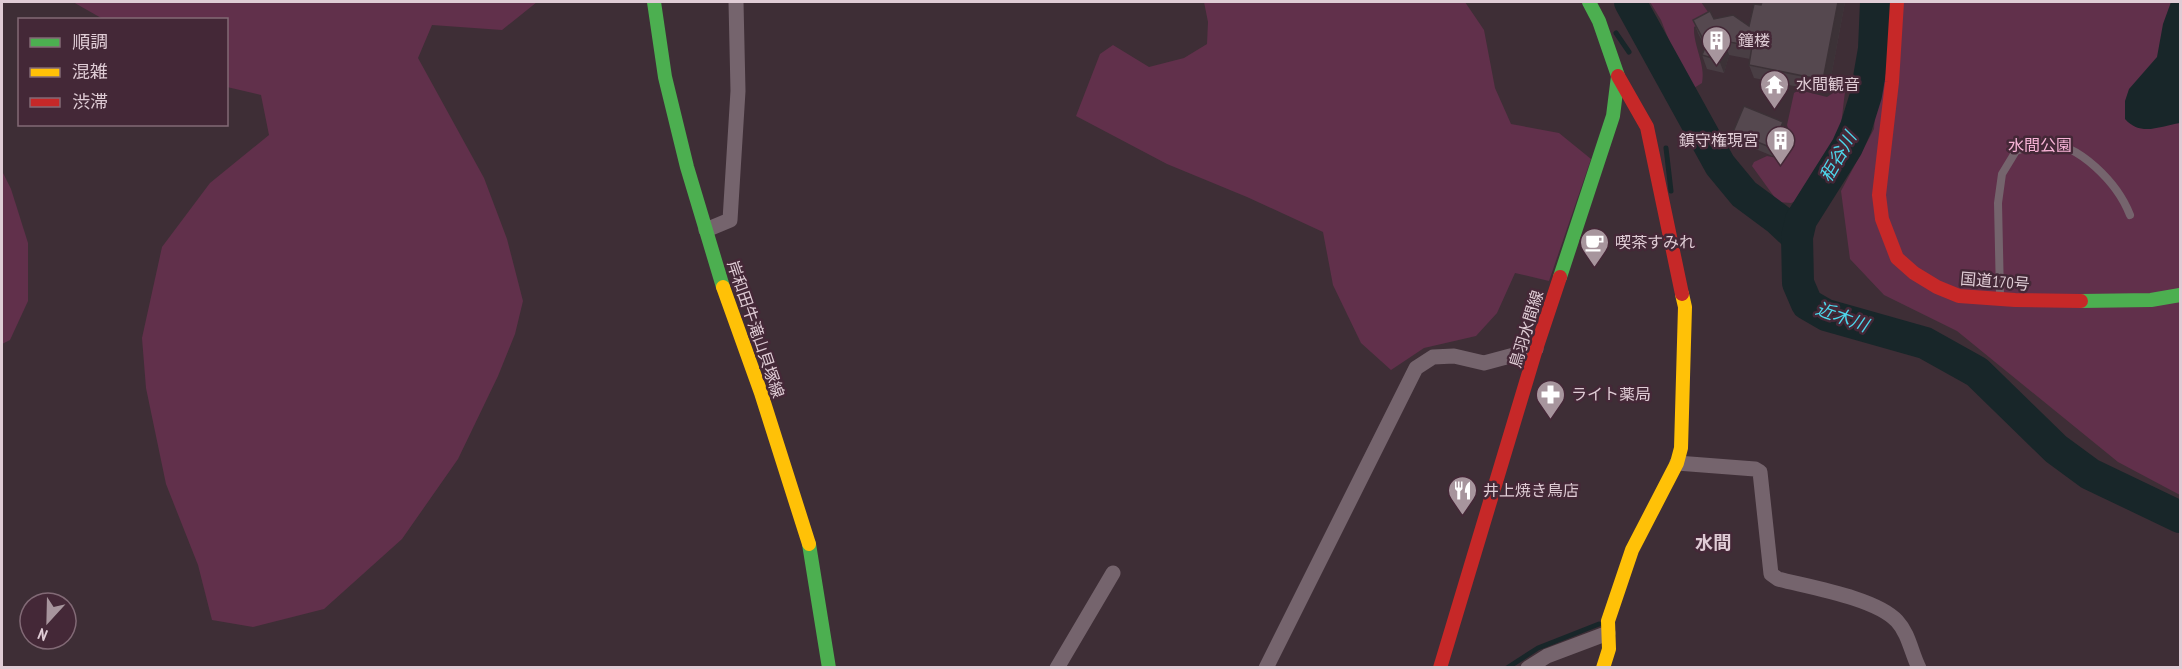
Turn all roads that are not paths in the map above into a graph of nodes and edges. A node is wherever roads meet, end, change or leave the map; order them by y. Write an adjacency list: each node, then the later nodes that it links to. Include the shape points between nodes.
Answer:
1 (654, 2): 7 (main road, 岸和田牛滝山貝塚線, via 675,124)
2 (736, 2): 7 (street, via 738,91 730,220)
3 (1589, 2): 5 (main road, 鳥羽水間線)
4 (1897, 2): 9 (main road, 国道170号, via 1893,82 1879,195 1882,219 1898,258 1914,273 1959,296)
5 (1618, 76): 10 (main road, 鳥羽水間線, via 1613,116); 11 (main road, via 1647,127 1685,307 1683,422)
6 (2130, 215): 9 (lane, via 2125,201 2095,166 2065,145 2041,143 2016,151 2002,174 1998,202)
7 (706, 230): 14 (main road, 岸和田牛滝山貝塚線, via 806,532)
8 (2181, 294): 9 (main road, 国道170号, via 2122,301)
9 (2000, 299)
10 (1536, 349): 16 (street, via 1484,363 1454,356 1433,357 1416,368); 17 (main road, 鳥羽水間線)
11 (1677, 464): 13 (main road, via 1632,550 1608,621); 20 (street, via 1760,472 1771,574 1879,608 1897,621 1907,636)
12 (1113, 573): 15 (street)
13 (1608, 633): 18 (street, via 1547,656); 19 (main road, via 1609,649)
14 (829, 668)
15 (1057, 668)
16 (1266, 668)
17 (1440, 668)
18 (1528, 668)
19 (1603, 668)
20 (1919, 668)

